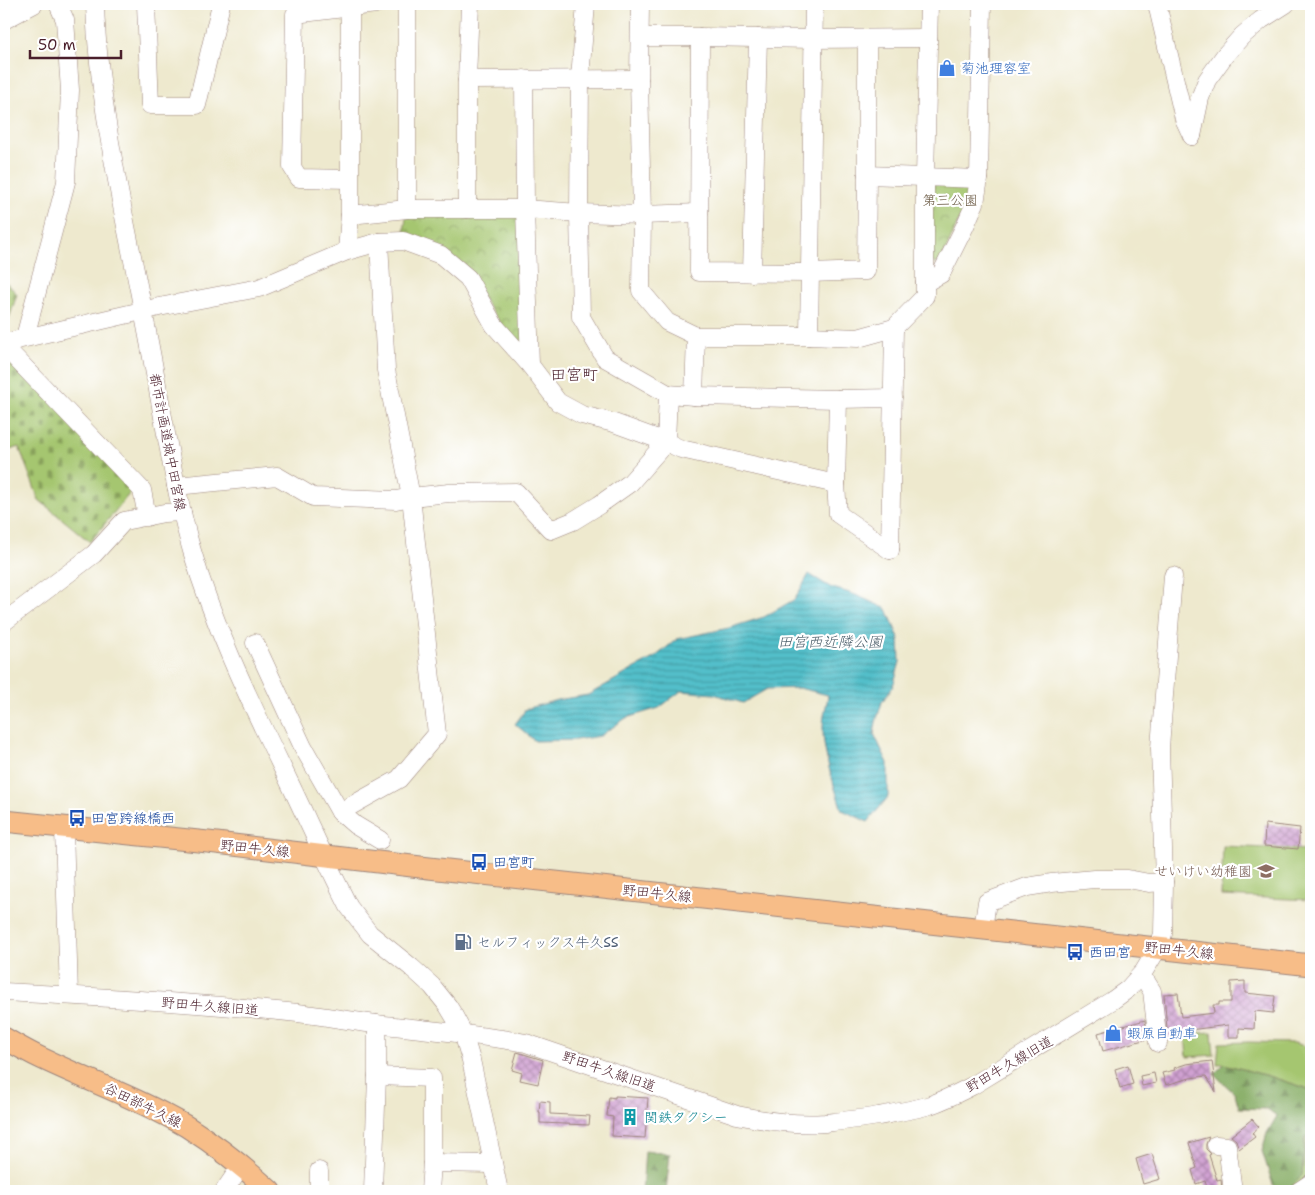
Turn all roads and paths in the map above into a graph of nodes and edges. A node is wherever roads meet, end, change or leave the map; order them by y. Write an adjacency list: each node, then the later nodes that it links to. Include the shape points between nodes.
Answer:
1 (34, 4): 17 (street)
2 (58, 4): 48 (street, via 65,20 70,90 66,182)
3 (95, 4): 44 (street, 都市計画道城中田宮線, via 103,97)
4 (146, 4): 5 (street, via 150,105 197,105)
5 (221, 4)
6 (376, 4): 16 (street)
7 (407, 4): 32 (street)
8 (470, 4): 27 (street)
9 (586, 4): 24 (street)
10 (640, 4): 18 (street)
11 (814, 4): 23 (street)
12 (929, 4): 22 (street)
13 (982, 4): 31 (street)
14 (1157, 4): 15 (street, via 1184,119 1192,136 1207,80 1242,36)
15 (1286, 4)
16 (350, 7): 30 (street); 30 (street, via 295,14 292,167 299,178)
17 (4, 20)
18 (640, 37): 19 (street); 26 (street)
19 (700, 37): 20 (street); 36 (street)
20 (758, 38): 23 (street); 41 (street)
21 (867, 38): 22 (street); 23 (street); 28 (street)
22 (928, 38): 29 (street)
23 (813, 39): 42 (street)
24 (580, 78): 25 (street); 26 (street); 35 (street)
25 (524, 79): 27 (street); 34 (street)
26 (639, 79): 38 (street)
27 (467, 80): 33 (street)
28 (867, 175): 29 (street); 42 (street, via 866,271)
29 (925, 177): 31 (street); 43 (street)
30 (350, 179): 37 (street)
31 (979, 179): 43 (street, via 975,203 941,274)
32 (407, 209): 33 (street); 37 (street)
33 (467, 209): 34 (street)
34 (525, 209): 35 (street); 51 (street)
35 (579, 213): 38 (street); 52 (street, via 581,317 605,358)
36 (699, 213): 38 (street); 41 (street, via 699,272)
37 (350, 214): 40 (street)
38 (642, 215): 46 (street, via 641,291 667,322)
39 (379, 242): 40 (street); 51 (street, via 403,241 441,255 468,278 494,325); 59 (street, via 386,370)
40 (347, 251): 44 (street, via 260,288)
41 (752, 273): 42 (street)
42 (810, 273): 47 (street)
43 (925, 283): 45 (street, via 925,296)
44 (143, 310): 48 (street); 58 (street, 都市計画道城中田宮線)
45 (894, 328): 47 (street, via 858,338); 54 (street)
46 (696, 336): 47 (street); 53 (street)
47 (809, 336)
48 (25, 337): 49 (street)
49 (4, 342)
50 (4, 346): 61 (street, via 142,490)
51 (530, 365): 56 (street, via 558,402 582,415)
52 (668, 394): 53 (street); 56 (street)
53 (694, 396): 55 (street)
54 (894, 398): 55 (street); 57 (street, via 890,550 838,514)
55 (838, 399): 57 (street)
56 (666, 442): 57 (street, via 681,449); 59 (street, via 630,483 574,521 551,530 516,492)
57 (836, 484)
58 (176, 486): 59 (street, via 277,476 313,497 396,500); 60 (street, 都市計画道城中田宮線)
59 (411, 497): 67 (street, via 438,734 399,779)
60 (182, 512): 61 (street); 66 (street, 都市計画道城中田宮線, via 214,617)
61 (147, 517): 63 (street, via 124,521 94,554)
62 (1173, 576): 72 (street, via 1160,748)
63 (4, 622)
64 (254, 643): 65 (street)
65 (303, 747): 66 (street); 67 (street)
66 (281, 765): 71 (street, 都市計画道城中田宮線)
67 (340, 812): 70 (street)
68 (4, 822): 69 (main road, 野田牛久線)
69 (64, 828): 71 (main road, 野田牛久線); 78 (street)
70 (380, 840)
71 (324, 856): 73 (main road, 野田牛久線, via 899,914); 80 (street, 都市計画道城中田宮線, via 361,923 432,986)
72 (1164, 882): 73 (street, via 1094,879 1027,887 987,902); 74 (street, via 1163,934)
73 (983, 929): 74 (main road, 野田牛久線)
74 (1158, 948): 75 (main road, 野田牛久線); 76 (street, 野田牛久線旧道)
75 (1311, 965)
76 (1139, 977): 80 (street, 野田牛久線旧道, via 1106,1005 951,1097 905,1112 823,1123 780,1122 737,1115 526,1043); 82 (street, via 1152,990)
77 (4, 992): 78 (street, 野田牛久線旧道)
78 (69, 995): 79 (street, 野田牛久線旧道, via 270,1011)
79 (377, 1024): 80 (street, 野田牛久線旧道); 83 (street)
80 (463, 1033): 86 (street, 都市計画道城中田宮線)
81 (4, 1038): 87 (main road, 谷田部牛久線, via 169,1117)
82 (1158, 1043)
83 (377, 1076): 85 (street, via 432,1078); 93 (street)
84 (1216, 1145): 96 (street, via 1227,1146)
85 (432, 1163): 86 (street); 94 (street)
86 (493, 1164): 95 (street, 都市計画道城中田宮線)
87 (242, 1166): 90 (street); 91 (main road, 谷田部牛久線)
88 (319, 1171): 92 (street)
89 (1311, 1183): 97 (street)
90 (224, 1191)
91 (270, 1191)
92 (319, 1191)
93 (372, 1191)
94 (430, 1191)
95 (499, 1191)
96 (1234, 1191)
97 (1299, 1191)

